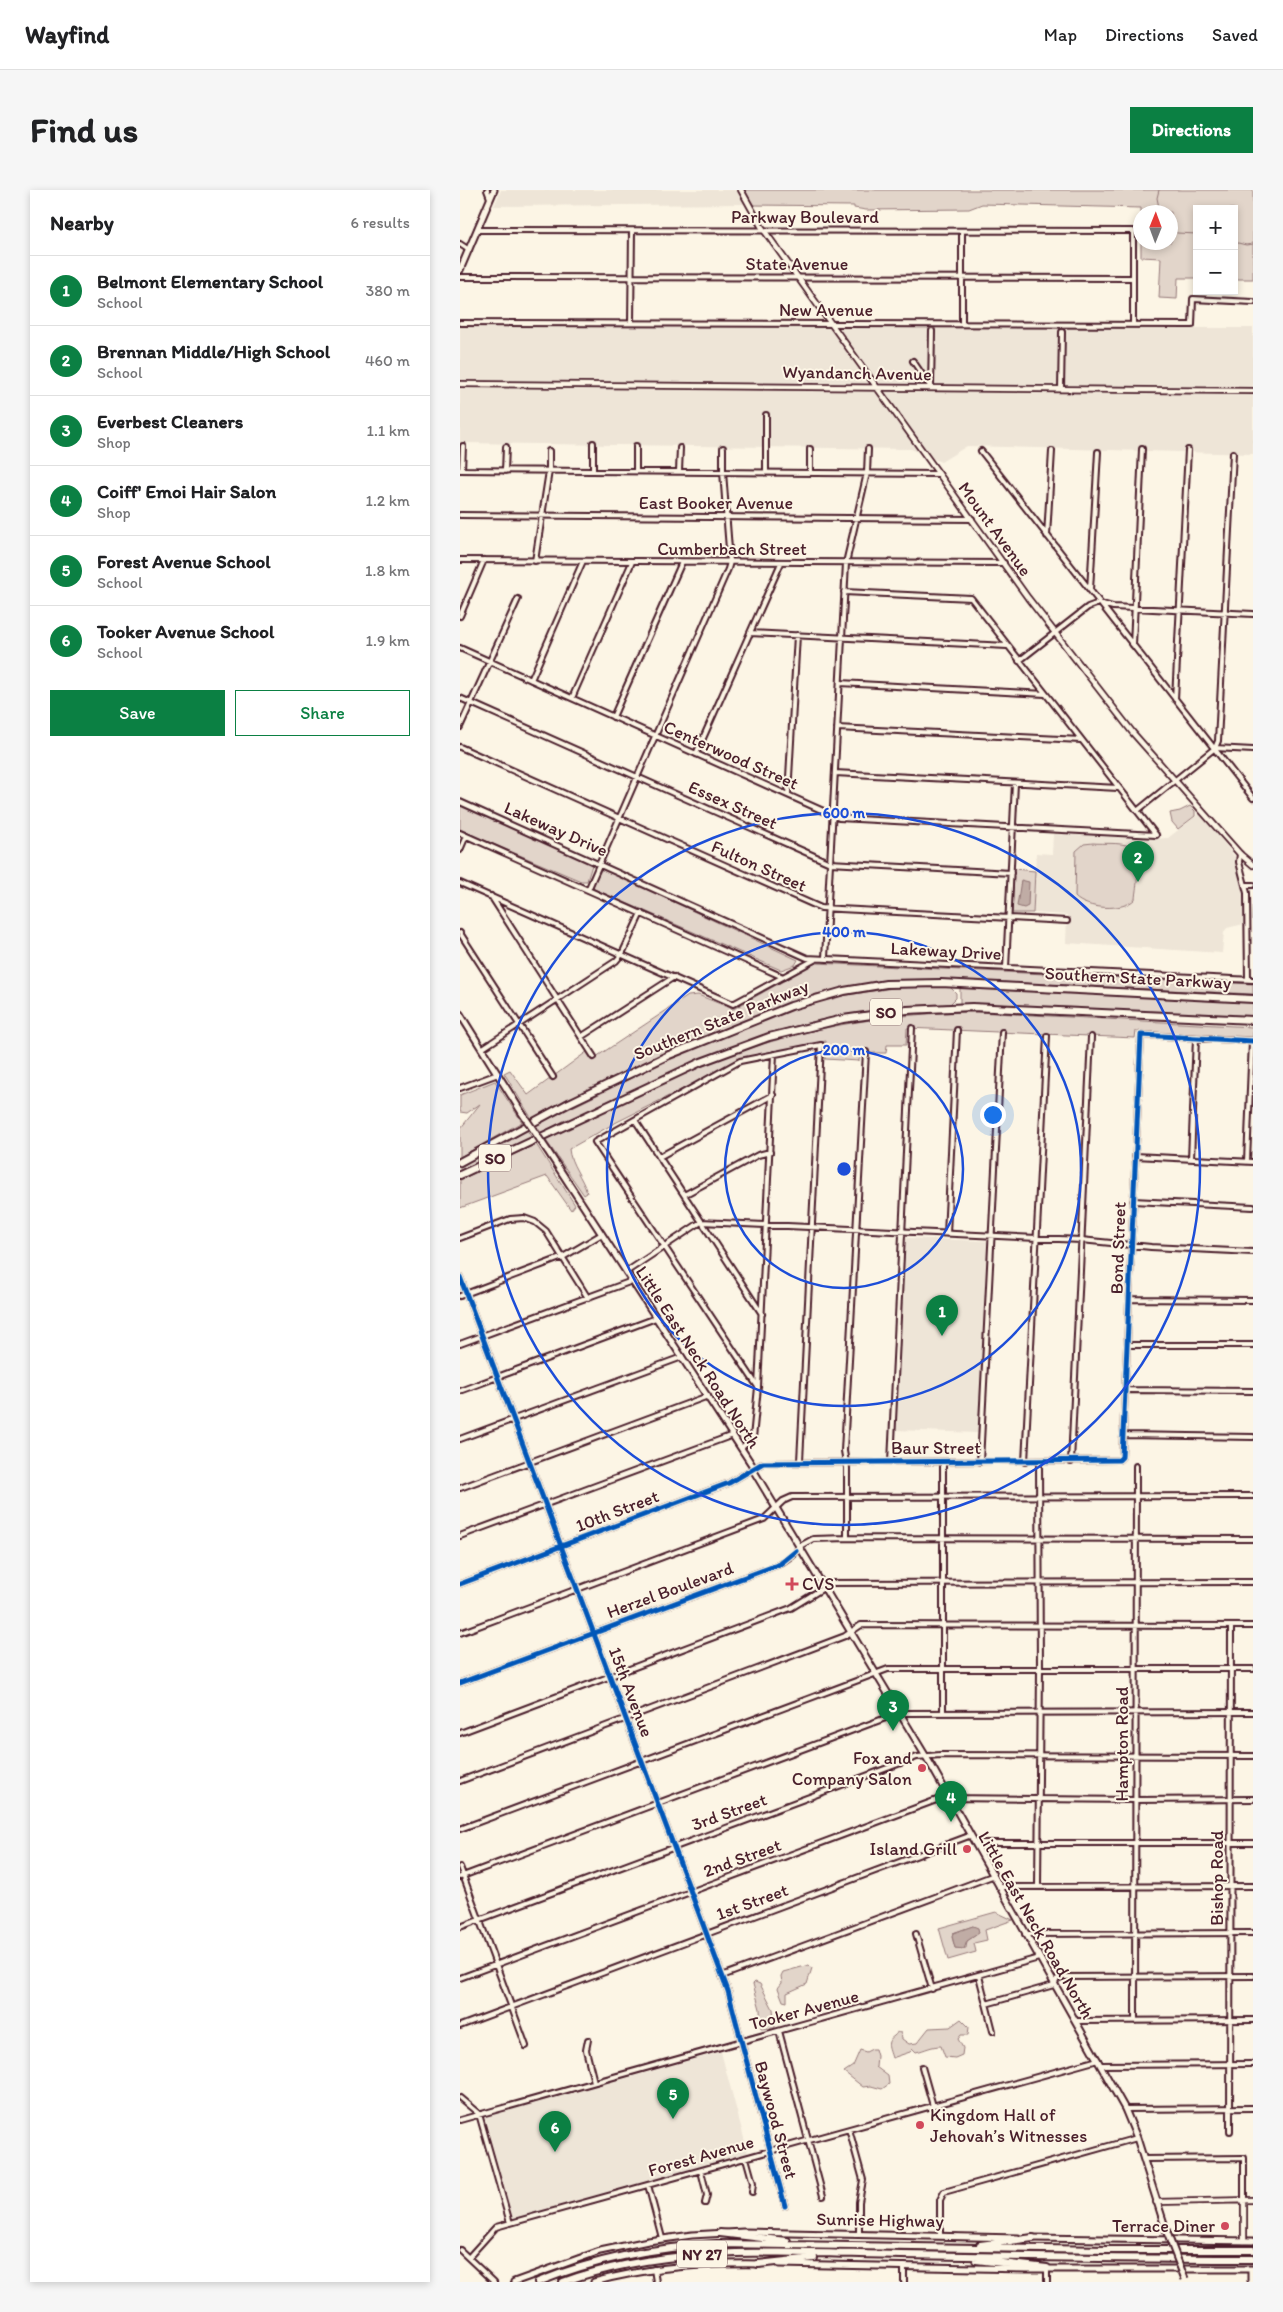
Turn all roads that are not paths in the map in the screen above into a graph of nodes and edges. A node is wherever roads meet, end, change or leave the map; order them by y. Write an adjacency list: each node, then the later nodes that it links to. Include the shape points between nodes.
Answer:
1 (487, 190): 4 (street)
2 (494, 190): 4 (main road)
3 (741, 190): 8 (street, Mount Avenue)
4 (490, 198): 5 (main road)
5 (477, 230): 7 (street, Parkway Boulevard); 11 (main road)
6 (962, 230): 8 (street, Parkway Boulevard); 15 (street); 17 (street, Parkway Boulevard, via 1134,231)
7 (632, 231): 8 (street, Parkway Boulevard); 16 (street)
8 (765, 231): 14 (street, Mount Avenue)
9 (460, 244): 11 (street)
10 (460, 248): 11 (street)
11 (468, 250): 12 (main road)
12 (460, 270)
13 (460, 276): 16 (street, State Avenue)
14 (798, 277): 15 (street, State Avenue); 16 (street, State Avenue); 23 (street, Mount Avenue)
15 (961, 277): 17 (street, State Avenue); 21 (street)
16 (631, 278): 20 (street)
17 (1133, 278): 22 (street)
18 (1253, 302): 22 (street, New Avenue, via 1193,299 1192,325)
19 (460, 323): 20 (street, New Avenue)
20 (631, 323): 23 (street, New Avenue)
21 (962, 323): 22 (street, New Avenue); 23 (street, New Avenue)
22 (1133, 323)
23 (832, 324): 28 (street, Mount Avenue)
24 (932, 331): 29 (street)
25 (1062, 332): 30 (street)
26 (913, 362): 29 (street)
27 (460, 384): 28 (street, Wyandanch Avenue)
28 (877, 387): 29 (street, Wyandanch Avenue); 58 (street, Mount Avenue)
29 (931, 388): 30 (street, Wyandanch Avenue)
30 (1062, 389): 31 (street, Wyandanch Avenue)
31 (1253, 391)
32 (766, 415): 55 (street)
33 (593, 443): 51 (street)
34 (463, 446): 48 (street)
35 (636, 446): 52 (street)
36 (506, 447): 49 (street)
37 (680, 448): 53 (street)
38 (723, 448): 54 (street)
39 (810, 449): 56 (street)
40 (868, 449): 57 (street)
41 (981, 450): 64 (street)
42 (1142, 450): 79 (street)
43 (1188, 450): 80 (street)
44 (549, 451): 50 (street)
45 (1052, 451): 64 (street)
46 (1098, 452): 75 (street)
47 (1233, 453): 81 (street)
48 (461, 470): 49 (street)
49 (505, 471): 50 (street)
50 (549, 471): 51 (street); 60 (street)
51 (593, 471): 52 (street)
52 (636, 471): 53 (street)
53 (679, 471): 54 (street)
54 (723, 472): 55 (street); 61 (street)
55 (766, 472): 56 (street)
56 (810, 472): 57 (street)
57 (867, 473): 58 (street); 62 (street)
58 (939, 474): 63 (street, Mount Avenue)
59 (460, 515): 60 (street, East Booker Avenue)
60 (542, 516): 61 (street, East Booker Avenue); 67 (street)
61 (726, 517): 62 (street, East Booker Avenue); 71 (street)
62 (856, 518): 63 (street, East Booker Avenue); 73 (street)
63 (972, 519): 74 (street, Mount Avenue)
64 (1047, 536): 75 (street)
65 (460, 560): 66 (street, Cumberbach Street)
66 (484, 560): 67 (street, Cumberbach Street); 83 (street)
67 (535, 561): 68 (street, Cumberbach Street)
68 (583, 561): 69 (street, Cumberbach Street); 93 (street)
69 (632, 562): 70 (street, Cumberbach Street); 97 (street)
70 (682, 562): 71 (street, Cumberbach Street); 100 (street)
71 (730, 562): 72 (street, Cumberbach Street); 103 (street)
72 (781, 562): 73 (street, Cumberbach Street); 84 (street)
73 (846, 563): 74 (street, Cumberbach Street); 76 (street)
74 (1004, 563): 85 (street, Mount Avenue)
75 (1090, 590): 78 (street)
76 (844, 592): 87 (street); 89 (street, via 971,598)
77 (518, 599): 91 (street)
78 (1099, 603): 79 (street); 85 (street, via 1088,607); 88 (street)
79 (1134, 608): 80 (street); 88 (street)
80 (1180, 610): 81 (street); 98 (street)
81 (1225, 612): 82 (street); 106 (street)
82 (1253, 614)
83 (460, 616)
84 (750, 633): 86 (street); 108 (street)
85 (1055, 634): 92 (street); 111 (street, Mount Avenue, via 1133,733)
86 (797, 635): 87 (street); 114 (street)
87 (842, 637): 89 (street); 94 (street)
88 (1133, 645): 98 (street)
89 (1007, 646): 92 (street)
90 (460, 648): 91 (street, Centerwood Street)
91 (489, 661): 93 (street, Centerwood Street); 99 (street)
92 (1019, 661): 95 (street)
93 (531, 680): 97 (street, Centerwood Street)
94 (840, 683): 95 (street); 102 (street)
95 (1044, 694): 104 (street)
96 (460, 698): 99 (street, Essex Street)
97 (572, 698): 100 (street, Centerwood Street)
98 (1175, 699): 106 (street)
99 (471, 703): 101 (street); 110 (street, Essex Street)
100 (613, 717): 103 (street, Centerwood Street)
101 (460, 727)
102 (837, 728): 104 (street); 109 (street)
103 (654, 736): 108 (street, Centerwood Street); 110 (street)
104 (1081, 740): 113 (street)
105 (460, 748): 119 (street, Fulton Street)
106 (1215, 748): 107 (street); 111 (street); 115 (street)
107 (1253, 750)
108 (696, 754): 114 (street, Centerwood Street)
109 (835, 773): 112 (street); 118 (street)
110 (637, 777): 119 (street); 125 (street, Essex Street)
111 (1176, 780): 117 (street); 124 (street, Mount Avenue)
112 (1015, 783): 113 (street); 120 (street)
113 (1118, 788): 117 (street)
114 (788, 795): 118 (street, Centerwood Street)
115 (1253, 798)
116 (460, 802): 126 (street, Lakeway Drive)
117 (1137, 811): 120 (street, Centerwood Street, via 1156,835)
118 (833, 816): 120 (street, Centerwood Street); 125 (street)
119 (619, 818): 126 (street); 134 (street, Fulton Street)
120 (1013, 827): 128 (street)
121 (460, 833): 122 (street)
122 (466, 836): 123 (street); 132 (street)
123 (460, 850)
124 (1240, 854): 127 (street, Mount Avenue); 130 (street)
125 (830, 863): 128 (street, Essex Street); 134 (street)
126 (599, 864): 132 (street); 141 (street, Lakeway Drive, via 807,958)
127 (1253, 865)
128 (1010, 873): 136 (street)
129 (460, 883): 133 (street)
130 (1245, 885): 131 (street); 138 (street)
131 (1253, 886)
132 (588, 890): 135 (street)
133 (491, 896): 140 (street); 147 (street)
134 (827, 910): 136 (street, Fulton Street); 142 (street)
135 (641, 913): 140 (street); 145 (street)
136 (1008, 917): 137 (street, Fulton Street); 143 (street)
137 (1067, 921)
138 (1251, 931): 146 (street)
139 (460, 933): 151 (street)
140 (622, 954): 144 (street); 147 (street)
141 (816, 958): 142 (street, Lakeway Drive); 145 (street)
142 (825, 958): 143 (street, Lakeway Drive)
143 (1006, 968): 146 (street, Lakeway Drive)
144 (674, 977): 145 (street, via 733,1004); 157 (street)
145 (783, 977)
146 (1250, 980)
147 (557, 999): 151 (street); 157 (street)
148 (1253, 999): 174 (highway, Southern State Parkway / SO, via 929,982 844,991 791,1006 669,1055 569,1103)
149 (460, 1014): 160 (main road, Little East Neck Road North)
150 (1253, 1020): 176 (highway, Southern State Parkway / SO, via 972,1007 907,1010 837,1020 774,1036 701,1062)
151 (519, 1024): 160 (street); 165 (street)
152 (912, 1028): 184 (street)
153 (957, 1030): 186 (street)
154 (1002, 1032): 187 (street)
155 (1047, 1036): 189 (street)
156 (1091, 1037): 190 (street)
157 (582, 1038): 163 (street)
158 (1196, 1038): 159 (street); 170 (street, Bond Street, via 1141,1035); 172 (street)
159 (1253, 1041): 173 (street)
160 (482, 1048): 164 (main road, Little East Neck Road North)
161 (866, 1052): 183 (street)
162 (774, 1054): 167 (street); 168 (street, via 740,1061); 182 (street, via 821,1045)
163 (594, 1057)
164 (498, 1074): 166 (street); 185 (main road, Little East Neck Road North, bridge)
165 (553, 1077)
166 (460, 1088)
167 (773, 1095): 169 (street); 171 (street)
168 (635, 1120): 171 (street); 192 (street, via 595,1142)
169 (770, 1152): 177 (street, via 758,1155); 181 (street)
170 (1135, 1156): 172 (street); 178 (street, Bond Street)
171 (659, 1157): 177 (street)
172 (1191, 1159): 173 (street)
173 (1247, 1161): 175 (street)
174 (460, 1162)
175 (1253, 1162)
176 (460, 1175)
177 (684, 1195): 180 (street)
178 (1133, 1201): 179 (street); 191 (street, Bond Street)
179 (1253, 1207)
180 (701, 1222): 181 (street); 192 (street); 203 (street)
181 (766, 1225): 182 (street); 203 (street)
182 (811, 1227): 183 (street); 224 (street)
183 (856, 1230): 184 (street); 225 (street)
184 (901, 1232): 186 (street); 226 (street)
185 (602, 1234): 194 (street); 195 (main road, Little East Neck Road North)
186 (947, 1234): 187 (street)
187 (992, 1236): 189 (street); 228 (street)
188 (460, 1238): 194 (street, via 510,1219 524,1218 541,1225)
189 (1037, 1238): 190 (street); 229 (street)
190 (1082, 1240): 191 (street); 231 (street)
191 (1132, 1244): 193 (street); 201 (street, Bond Street)
192 (664, 1248): 195 (street); 211 (street)
193 (1253, 1252)
194 (563, 1257): 198 (street); 200 (street)
195 (626, 1272): 197 (main road, Little East Neck Road North)
196 (460, 1277): 198 (street, 15th Avenue)
197 (632, 1281): 200 (street); 204 (main road, Little East Neck Road North)
198 (466, 1294): 199 (street); 205 (street, 15th Avenue)
199 (460, 1296)
200 (588, 1298): 205 (street)
201 (1130, 1299): 202 (street); 207 (street, Bond Street)
202 (1253, 1300)
203 (762, 1314): 211 (street)
204 (656, 1318): 209 (main road, Little East Neck Road North); 210 (street)
205 (483, 1336): 206 (street); 210 (street, 15th Avenue)
206 (460, 1344)
207 (1128, 1345): 208 (street); 212 (street, Bond Street)
208 (1253, 1345)
209 (682, 1357): 215 (main road, Little East Neck Road North); 216 (street)
210 (498, 1377): 213 (street); 216 (street, 15th Avenue)
211 (758, 1386): 221 (street, via 753,1438)
212 (1127, 1390): 214 (street); 218 (street, Bond Street)
213 (460, 1391)
214 (1253, 1391)
215 (708, 1396): 217 (main road, Little East Neck Road North); 223 (street)
216 (514, 1419): 220 (street); 223 (street, 15th Avenue)
217 (733, 1435): 221 (main road, Little East Neck Road North); 240 (street)
218 (1124, 1436): 219 (street); 222 (street, Bond Street)
219 (1253, 1436)
220 (460, 1439)
221 (742, 1448): 233 (main road, Little East Neck Road North)
222 (1119, 1460): 231 (street, Baur Street)
223 (530, 1462): 234 (street); 240 (street, 15th Avenue)
224 (800, 1462): 225 (street, Baur Street); 233 (street, Baur Street, via 763,1463)
225 (845, 1462): 226 (street, Baur Street); 235 (street)
226 (891, 1462): 227 (street, Baur Street)
227 (942, 1462): 228 (street, Baur Street); 236 (street)
228 (980, 1462): 229 (street, Baur Street)
229 (1025, 1462): 230 (street, Baur Street)
230 (1039, 1462): 231 (street, Baur Street); 237 (street)
231 (1071, 1462)
232 (1136, 1466): 238 (street, Hampton Road)
233 (754, 1469): 241 (main road, Little East Neck Road North); 249 (street, 10th Street, via 729,1483)
234 (460, 1488)
235 (847, 1496): 236 (street); 241 (street, via 792,1497); 243 (street)
236 (943, 1496): 237 (street); 244 (street)
237 (1040, 1496): 238 (street); 245 (street)
238 (1136, 1496): 239 (street); 246 (street, Hampton Road)
239 (1253, 1496)
240 (546, 1504): 242 (street); 249 (street, 15th Avenue)
241 (778, 1508): 248 (main road, Little East Neck Road North); 256 (street, via 764,1519)
242 (460, 1536)
243 (847, 1538): 244 (street); 248 (street, via 813,1539)
244 (944, 1538): 245 (street); 250 (street)
245 (1040, 1539): 246 (street); 251 (street)
246 (1136, 1539): 247 (street); 252 (street, Hampton Road)
247 (1253, 1539)
248 (800, 1546): 255 (main road, Little East Neck Road North); 263 (street, Herzel Boulevard, via 780,1564)
249 (562, 1547): 254 (street, 10th Street); 256 (street, 15th Avenue)
250 (944, 1582): 251 (street); 255 (street); 257 (street)
251 (1040, 1582): 252 (street); 258 (street)
252 (1136, 1582): 253 (street); 259 (street, Hampton Road)
253 (1253, 1582)
254 (460, 1584)
255 (824, 1585): 262 (main road, Little East Neck Road North); 271 (street, via 791,1608)
256 (578, 1588): 263 (street, 15th Avenue); 264 (street)
257 (943, 1625): 258 (street); 262 (street, via 861,1626); 265 (street)
258 (1040, 1625): 259 (street); 266 (street)
259 (1135, 1626): 260 (street); 267 (street, Hampton Road)
260 (1231, 1626): 261 (street); 268 (street, Bishop Road)
261 (1253, 1626)
262 (851, 1631): 270 (main road, Little East Neck Road North); 279 (street)
263 (594, 1632): 271 (street, 15th Avenue); 272 (street, Herzel Boulevard)
264 (460, 1633)
265 (943, 1669): 266 (street); 270 (street, via 888,1669); 276 (street)
266 (1040, 1669): 267 (street); 277 (street)
267 (1136, 1669): 268 (street); 278 (street, Hampton Road)
268 (1231, 1669): 269 (street); 273 (street, Bishop Road)
269 (1253, 1669)
270 (875, 1673): 275 (main road, Little East Neck Road North); 286 (street)
271 (610, 1677): 279 (street, 15th Avenue); 280 (street)
272 (460, 1683)
273 (1231, 1712): 274 (street); 278 (street); 284 (street, Bishop Road)
274 (1253, 1712)
275 (899, 1713): 276 (street); 282 (main road, Little East Neck Road North); 293 (street)
276 (943, 1713): 277 (street)
277 (1040, 1713): 278 (street); 281 (street)
278 (1137, 1713): 283 (street, Hampton Road)
279 (626, 1719): 286 (street, 15th Avenue); 287 (street)
280 (460, 1733)
281 (1040, 1755): 282 (street, 3rd Street); 283 (street, 3rd Street); 289 (street)
282 (924, 1756): 288 (main road, Little East Neck Road North); 301 (street, 3rd Street)
283 (1136, 1756): 284 (street, 3rd Street); 292 (street, Hampton Road)
284 (1230, 1756): 285 (street, 3rd Street); 290 (street, Bishop Road)
285 (1253, 1756)
286 (642, 1761): 293 (street, 15th Avenue); 294 (street)
287 (460, 1781)
288 (950, 1798): 289 (street, 2nd Street); 295 (main road, Little East Neck Road North); 310 (street, 2nd Street, via 941,1798)
289 (1039, 1799): 292 (street, 2nd Street); 298 (street)
290 (1230, 1799): 291 (street, 2nd Street); 292 (street, 2nd Street); 299 (street, Bishop Road)
291 (1253, 1799)
292 (1136, 1800): 296 (street, Hampton Road)
293 (658, 1803): 301 (street, 15th Avenue); 304 (street)
294 (460, 1829)
295 (969, 1836): 297 (main road, Little East Neck Road North); 316 (street, 1st Street)
296 (1135, 1842): 298 (street); 299 (street); 306 (street, Hampton Road)
297 (974, 1843): 298 (street); 303 (main road, Little East Neck Road North)
298 (1038, 1843): 305 (street)
299 (1230, 1843): 300 (street); 307 (street, Bishop Road)
300 (1253, 1843)
301 (674, 1848): 310 (street, 15th Avenue); 311 (street, 3rd Street)
302 (460, 1868): 304 (street)
303 (992, 1876): 309 (main road, Little East Neck Road North); 321 (street)
304 (462, 1877): 311 (street)
305 (1038, 1886): 306 (street); 309 (street)
306 (1135, 1886): 307 (street); 313 (street, Hampton Road)
307 (1231, 1886): 308 (street); 314 (street, Bishop Road)
308 (1253, 1886)
309 (1000, 1887): 318 (main road, Little East Neck Road North)
310 (691, 1892): 316 (street, 15th Avenue); 320 (street, 2nd Street)
311 (479, 1920): 312 (street, 3rd Street); 320 (street)
312 (460, 1927)
313 (1135, 1933): 314 (street); 318 (street); 325 (street, Hampton Road)
314 (1231, 1933): 315 (street); 323 (street, Bishop Road)
315 (1253, 1933)
316 (707, 1934): 321 (street, 15th Avenue); 330 (street, 1st Street)
317 (916, 1934): 328 (street)
318 (1025, 1934): 319 (main road, Little East Neck Road North)
319 (1039, 1958): 322 (street, Tooker Avenue); 327 (main road, Little East Neck Road North)
320 (495, 1965): 326 (street, 2nd Street); 330 (street)
321 (722, 1976): 339 (street, Baywood Street)
322 (979, 1976): 328 (street, Tooker Avenue); 329 (street)
323 (1231, 1976): 324 (street); 325 (street); 331 (street, Bishop Road)
324 (1253, 1976)
325 (1134, 1977): 327 (street, via 1062,1977); 334 (street, Hampton Road)
326 (460, 1978)
327 (1054, 1985): 329 (street); 333 (main road, Little East Neck Road North)
328 (932, 1989): 336 (street, Tooker Avenue)
329 (986, 2004): 337 (street)
330 (511, 2007): 335 (street, 1st Street); 340 (street)
331 (1231, 2020): 332 (street); 334 (street); 342 (street, Bishop Road)
332 (1253, 2020)
333 (1076, 2021): 334 (street); 341 (main road, Little East Neck Road North)
334 (1135, 2021)
335 (460, 2026)
336 (779, 2031): 339 (street, Tooker Avenue); 356 (street)
337 (993, 2031)
338 (588, 2040): 345 (street, via 586,2050)
339 (740, 2041): 345 (street, Tooker Avenue); 357 (street, Baywood Street)
340 (526, 2046)
341 (1099, 2063): 342 (street, Forest Avenue); 347 (street, Forest Avenue); 350 (main road, Little East Neck Road North)
342 (1231, 2064): 343 (street, Forest Avenue); 348 (street, Bishop Road)
343 (1253, 2064)
344 (922, 2067): 347 (street)
345 (594, 2082): 351 (street, Tooker Avenue)
346 (460, 2098): 351 (street)
347 (933, 2106): 353 (street, Forest Avenue)
348 (1231, 2108): 349 (street); 350 (street); 354 (street, Bishop Road)
349 (1253, 2108)
350 (1125, 2109): 355 (main road, Little East Neck Road North)
351 (479, 2114): 352 (street, Tooker Avenue); 369 (street)
352 (460, 2120)
353 (849, 2129): 356 (street, Forest Avenue); 371 (street, via 863,2180)
354 (1230, 2131)
355 (1138, 2138): 359 (main road, Little East Neck Road North); 372 (street, via 944,2192 940,2200)
356 (807, 2141): 357 (street, Forest Avenue); 363 (street)
357 (770, 2151): 358 (street, Forest Avenue); 368 (street, Baywood Street)
358 (746, 2158): 360 (street, Forest Avenue); 362 (street)
359 (1144, 2159): 364 (street, via 1244,2158); 366 (main road, Little East Neck Road North)
360 (701, 2171): 361 (street, Forest Avenue); 367 (street)
361 (648, 2185): 369 (street, Forest Avenue); 373 (street)
362 (752, 2192)
363 (823, 2196)
364 (1244, 2200): 365 (street); 366 (street); 375 (street)
365 (1253, 2200)
366 (1156, 2202): 390 (main road, Little East Neck Road North, bridge)
367 (705, 2203)
368 (785, 2206)
369 (510, 2223): 383 (street, Forest Avenue, via 496,2227)
370 (720, 2233): 371 (main road, Sunrise Highway); 373 (main road, Sunrise Highway); 377 (highway)
371 (859, 2235): 372 (main road, Sunrise Highway)
372 (940, 2236): 374 (main road, Sunrise Highway)
373 (662, 2238): 392 (main road, Sunrise Highway, via 582,2257)
374 (1033, 2238): 375 (main road, Sunrise Highway); 378 (highway)
375 (1244, 2241): 376 (main road, Sunrise Highway)
376 (1253, 2241)
377 (815, 2245): 378 (highway, Sunrise Highway / NY 27); 393 (highway, Sunrise Highway / NY 27, via 718,2244 669,2248 608,2260)
378 (948, 2247): 380 (highway, Sunrise Highway / NY 27)
379 (460, 2250): 383 (street)
380 (1253, 2250)
381 (845, 2254): 382 (highway, Sunrise Highway / NY 27); 385 (highway); 394 (highway, Sunrise Highway / NY 27, via 733,2252 682,2256 621,2265)
382 (945, 2256): 384 (highway, Sunrise Highway / NY 27); 387 (highway)
383 (469, 2257): 391 (street)
384 (1253, 2259)
385 (758, 2264): 386 (main road); 388 (main road, via 702,2264)
386 (904, 2266): 387 (main road); 397 (street)
387 (1046, 2268): 389 (main road); 398 (street)
388 (654, 2269): 395 (main road); 396 (street)
389 (1252, 2269): 399 (main road)
390 (1186, 2280)
391 (494, 2282)
392 (514, 2282)
393 (538, 2282)
394 (563, 2282)
395 (594, 2282)
396 (656, 2282)
397 (904, 2282)
398 (1047, 2282)
399 (1251, 2282)

